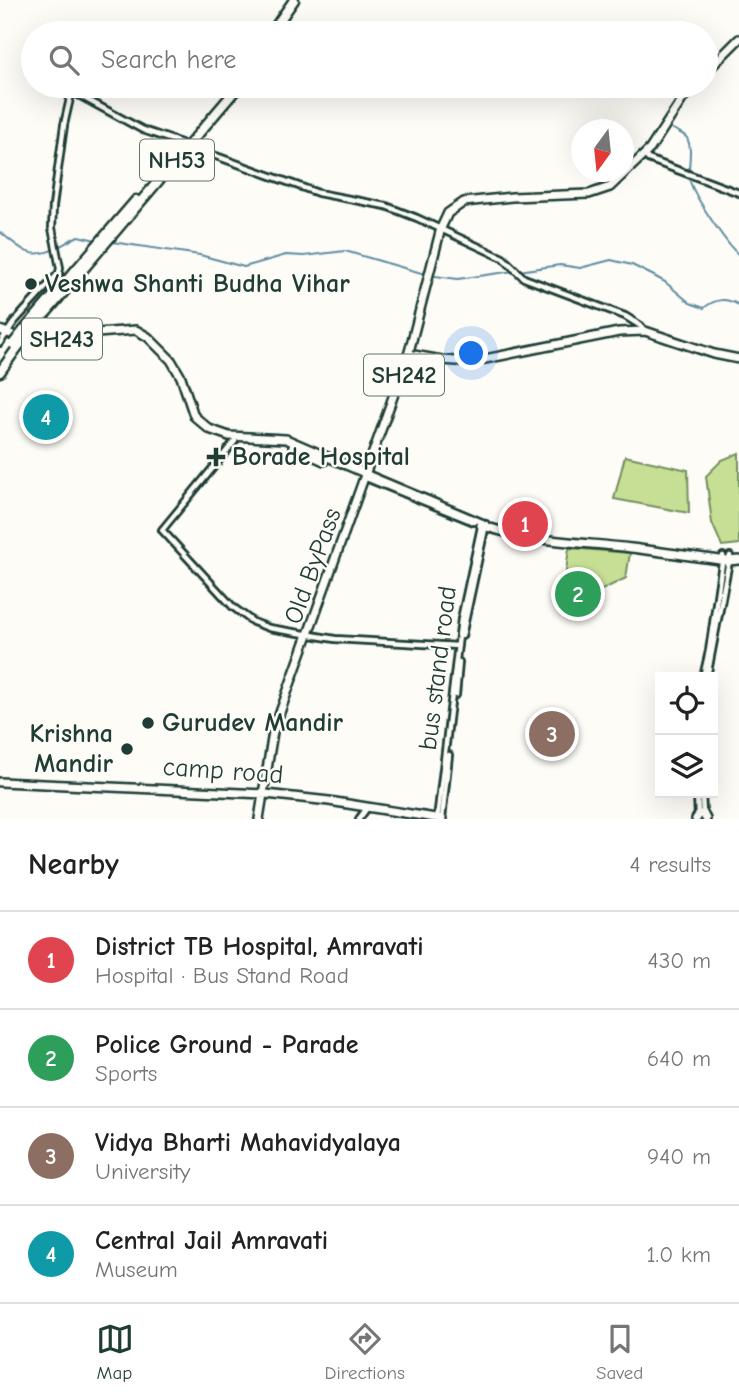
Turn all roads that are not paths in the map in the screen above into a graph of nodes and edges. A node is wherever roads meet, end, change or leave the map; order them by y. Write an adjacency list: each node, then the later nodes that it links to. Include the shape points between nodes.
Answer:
1 (294, 0): 3 (highway)
2 (300, 0): 4 (highway)
3 (279, 21)
4 (285, 21)
5 (739, 37): 6 (main road)
6 (718, 58)
7 (70, 98): 18 (street, via 53,205 59,273)
8 (84, 98): 12 (street, via 143,130)
9 (223, 98): 17 (highway, NH53)
10 (228, 98): 17 (highway, NH53)
11 (685, 98): 14 (main road, Old ByPass / SH242)
12 (181, 144)
13 (194, 148): 16 (street, via 318,192 386,206)
14 (646, 155): 15 (street); 16 (main road, Old ByPass / SH242, via 628,176 602,194 472,204 455,211)
15 (739, 193)
16 (442, 229): 20 (street, via 503,258 524,278 625,316); 23 (main road, Old ByPass / SH242)
17 (110, 233): 22 (highway, NH53, bridge)
18 (3, 331): 19 (main road, SH243, via 34,344); 21 (street)
19 (126, 331): 27 (main road, SH243, via 149,342 171,365 197,427); 28 (main road, SH243, via 147,336 171,360 194,416 209,429 229,436 286,439)
20 (645, 333): 23 (main road, via 494,360 465,362); 24 (main road, via 713,357)
21 (0, 343)
22 (15, 346): 25 (highway, NH53); 26 (highway, NH53)
23 (409, 355): 28 (main road, Old ByPass / SH242)
24 (739, 361)
25 (0, 364)
26 (0, 372)
27 (235, 441): 28 (main road, SH243, via 285,443); 32 (street, via 162,530 243,617)
28 (366, 475): 29 (street); 32 (main road, Old ByPass / SH242)
29 (483, 525): 31 (main road, via 529,538); 33 (street, bus stand road); 43 (street, bus stand road, via 458,657)
30 (739, 557): 31 (main road)
31 (726, 558): 34 (street)
32 (309, 636): 33 (street); 36 (main road, Old ByPass / SH242, via 274,741)
33 (458, 646): 43 (street, bus stand road)
34 (706, 672)
35 (0, 784): 36 (main road, camp road)
36 (264, 795): 38 (main road, camp road); 40 (main road, Old ByPass / SH242)
37 (700, 798): 39 (street)
38 (366, 809): 41 (street); 42 (main road, camp road); 43 (main road, camp road)
39 (701, 818)
40 (260, 819)
41 (359, 819)
42 (422, 819)
43 (439, 819)

